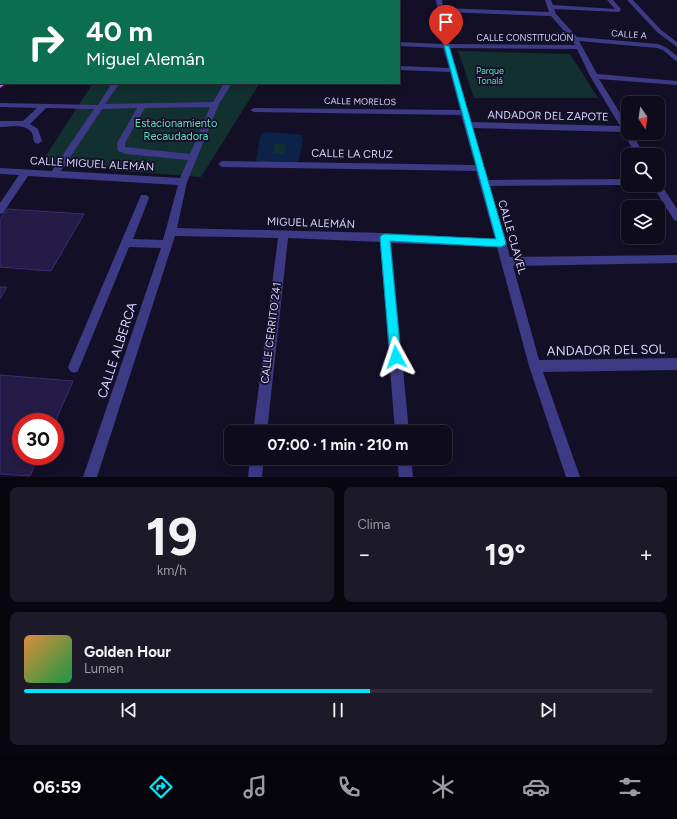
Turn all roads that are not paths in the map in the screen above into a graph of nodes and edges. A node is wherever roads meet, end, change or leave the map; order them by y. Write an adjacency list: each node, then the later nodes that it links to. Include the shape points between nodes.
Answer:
1 (439, 0): 5 (street, CALLE CLAVEL)
2 (610, 0): 4 (street, via 618,11)
3 (630, 0): 8 (street, via 659,32)
4 (551, 7): 5 (street); 6 (street)
5 (440, 10): 9 (street, CALLE CLAVEL)
6 (575, 39): 10 (street); 11 (street, CALLE A, via 658,46)
7 (400, 44): 9 (street, CALLE CONSTITUCIÓN)
8 (677, 45)
9 (446, 46): 10 (street, CALLE CONSTITUCIÓN); 13 (street, CALLE CLAVEL)
10 (580, 47): 14 (street)
11 (677, 60)
12 (400, 68): 13 (street)
13 (454, 70): 24 (street, CALLE CLAVEL)
14 (594, 76): 17 (street); 25 (street)
15 (115, 84): 21 (street)
16 (227, 84): 18 (street)
17 (677, 84)
18 (215, 104): 22 (street); 31 (street)
19 (0, 105): 20 (street)
20 (44, 106): 21 (street); 27 (street)
21 (99, 107): 22 (street); 36 (street)
22 (142, 107): 31 (street, via 121,143 121,149)
23 (254, 110): 24 (street, CALLE MORELOS)
24 (465, 113): 28 (street, CALLE CLAVEL)
25 (621, 122)
26 (0, 124): 27 (street)
27 (25, 124): 30 (street, via 35,131)
28 (469, 125): 29 (street, ANDADOR DEL ZAPOTE); 33 (street, CALLE CLAVEL)
29 (621, 132)
30 (38, 141)
31 (192, 157): 37 (street)
32 (222, 164): 33 (street, CALLE LA CRUZ)
33 (481, 168): 39 (street, CALLE CLAVEL)
34 (0, 171): 35 (street, CALLE MIGUEL ALEMÁN)
35 (26, 172): 36 (street, CALLE MIGUEL ALEMÁN); 42 (street)
36 (55, 174): 37 (street, CALLE MIGUEL ALEMÁN)
37 (183, 182): 44 (street)
38 (621, 182): 39 (street)
39 (485, 183): 48 (street, CALLE CLAVEL)
40 (661, 192): 43 (street)
41 (144, 198): 47 (street)
42 (0, 210)
43 (677, 217)
44 (171, 232): 45 (street, MIGUEL ALEMÁN); 49 (street, CALLE ALBERCA)
45 (283, 234): 46 (street, MIGUEL ALEMÁN); 55 (street, CALLE CERRITO 241)
46 (385, 237): 48 (street, MIGUEL ALEMÁN); 56 (street)
47 (126, 243): 49 (street); 54 (street)
48 (501, 243): 51 (street, CALLE CLAVEL)
49 (167, 244): 59 (street, CALLE ALBERCA)
50 (677, 258): 51 (street)
51 (507, 262): 53 (street, CALLE CLAVEL)
52 (677, 364): 53 (street, ANDADOR DEL SOL)
53 (536, 366): 62 (street, CALLE CLAVEL)
54 (74, 367)
55 (261, 425)
56 (401, 425)
57 (256, 465): 60 (street)
58 (405, 465): 61 (street)
59 (90, 477)
60 (255, 477)
61 (406, 477)
62 (573, 477)

